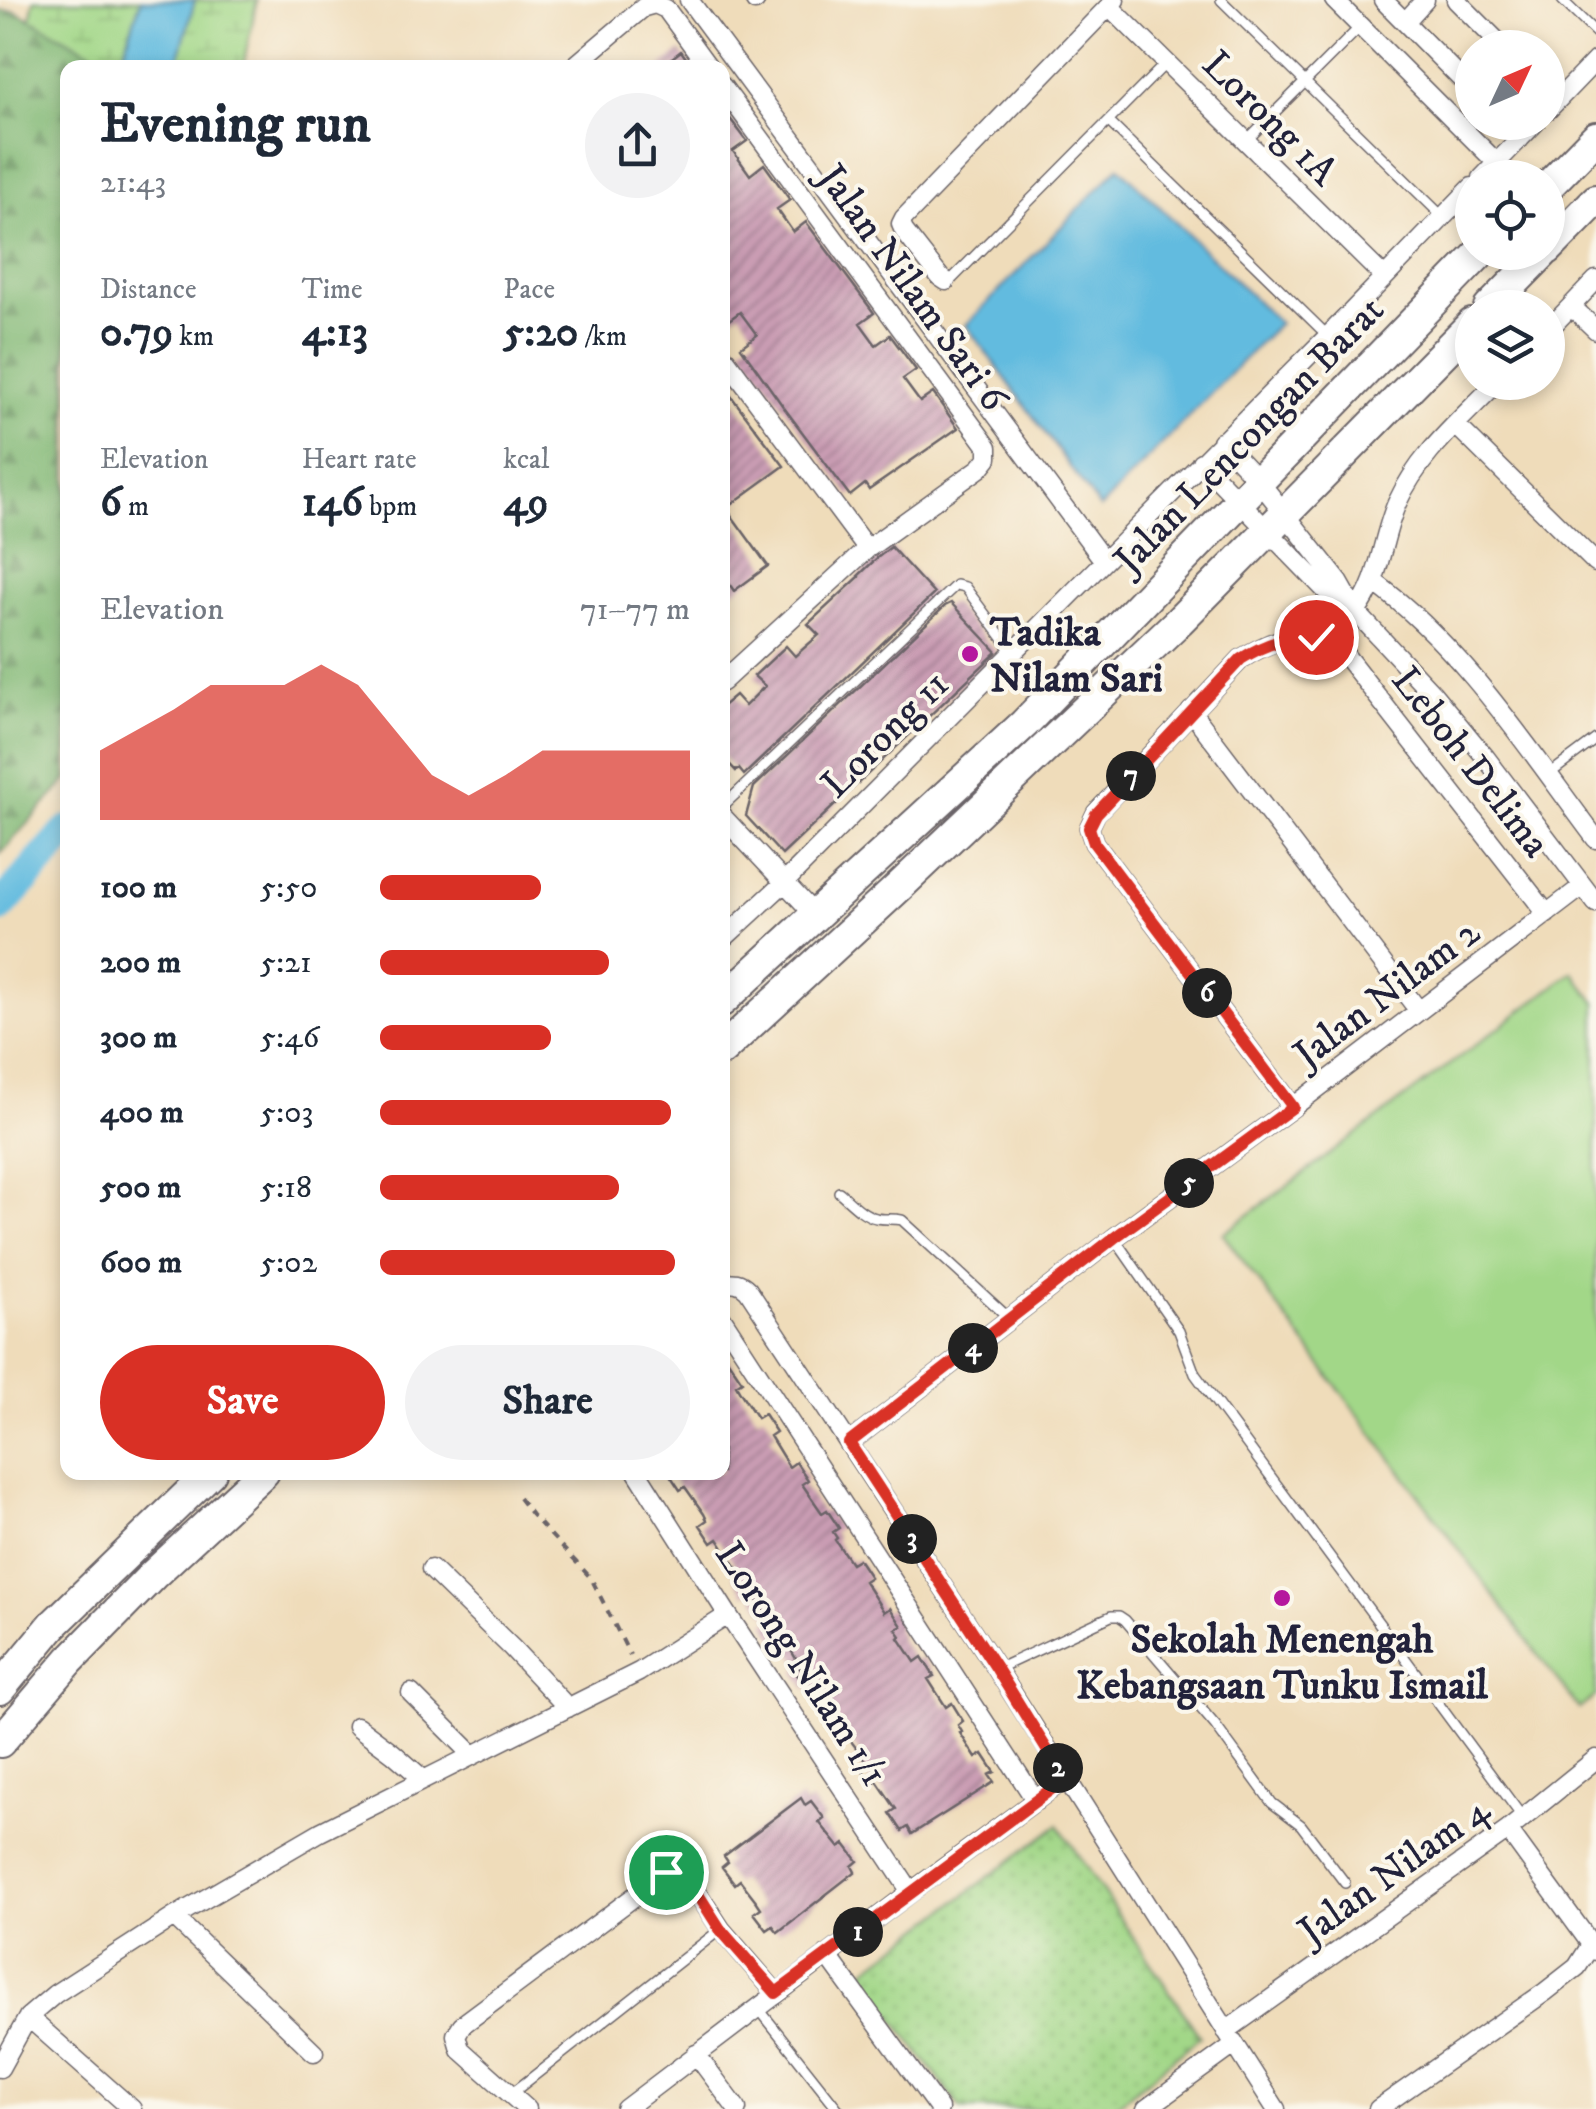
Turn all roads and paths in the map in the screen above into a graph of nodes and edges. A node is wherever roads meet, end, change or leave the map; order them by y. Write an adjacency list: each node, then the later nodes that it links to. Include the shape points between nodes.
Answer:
1 (690, 0): 51 (street)
2 (1221, 0): 18 (lane)
3 (1334, 0): 10 (street)
4 (1383, 0): 9 (street)
5 (1425, 0): 9 (street)
6 (1456, 0): 11 (street)
7 (1562, 0): 12 (lane)
8 (1112, 3): 16 (street, Lorong 1A); 35 (street, via 904,218 904,231)
9 (1405, 22): 17 (street)
10 (1360, 27): 18 (lane); 25 (street)
11 (1486, 30)
12 (1596, 33)
13 (581, 60): 14 (street, via 644,6 655,4 666,9)
14 (703, 60)
15 (1596, 60): 19 (street)
16 (1166, 63): 21 (lane); 24 (street, Lorong 1A)
17 (1455, 73)
18 (1305, 82): 24 (lane); 30 (lane)
19 (1565, 88)
20 (730, 97): 50 (street, Jalan Nilam Sari 6, via 988,448 980,468)
21 (1108, 122): 35 (lane); 41 (lane)
22 (1596, 137): 27 (highway)
23 (1518, 140): 26 (street)
24 (1245, 142): 34 (street, Lorong 1A)
25 (1494, 160)
26 (1500, 160)
27 (1565, 169)
28 (1596, 200): 31 (highway)
29 (1455, 205): 30 (street, Lorong 11)
30 (1443, 217): 34 (street, Lorong 11)
31 (1565, 232)
32 (1463, 270): 48 (highway, Jalan Lencongan Barat)
33 (1527, 270): 37 (highway)
34 (1384, 277): 41 (street, Lorong 11)
35 (946, 280)
36 (1596, 280): 38 (street)
37 (1507, 290)
38 (1571, 306): 39 (street); 40 (street)
39 (1565, 312)
40 (1596, 330)
41 (1328, 336): 46 (street, Lorong 11)
42 (1455, 341): 49 (highway, Jalan Lencongan Barat)
43 (730, 365): 50 (street)
44 (1480, 400): 45 (street)
45 (1456, 425): 52 (street); 53 (street, via 1424,456 1396,504)
46 (1221, 442): 47 (street, Lorong 11); 48 (street)
47 (1201, 462): 48 (street); 51 (street, Lorong 11)
48 (1248, 491): 49 (street); 49 (street); 67 (highway, Jalan Lencongan Barat, via 1024,724)
49 (1276, 522): 54 (street, via 1340,582); 71 (highway, Jalan Lencongan Barat, via 1060,736)
50 (867, 550): 56 (street)
51 (1104, 561): 55 (street, Lorong 11)
52 (1596, 563)
53 (1374, 582): 54 (street); 59 (street, via 1436,634)
54 (1356, 612): 64 (street, via 1465,732)
55 (1013, 652): 60 (lane, via 965,587 956,585); 63 (street, Lorong 11)
56 (730, 670)
57 (1191, 711): 66 (street, Leboh Delima, via 1263,645 1316,637 1342,651); 70 (street); 72 (street, via 1089,828)
58 (1596, 739): 59 (lane)
59 (1548, 774): 62 (street)
60 (730, 799)
61 (730, 829): 63 (street)
62 (1596, 839)
63 (785, 882): 67 (street); 68 (street, Lorong 11)
64 (1584, 886): 65 (street); 66 (street, Jalan Nilam 2)
65 (1596, 902)
66 (1547, 914): 70 (street, Jalan Nilam 2)
67 (815, 915): 69 (highway, Jalan Lencongan Barat)
68 (730, 933)
69 (730, 994)
70 (1419, 1011): 72 (street, Jalan Nilam 2)
71 (730, 1043)
72 (1293, 1107): 74 (street, Jalan Nilam 2)
73 (839, 1192): 76 (lane, via 878,1220 898,1217)
74 (1114, 1238): 76 (street, Jalan Nilam 2); 97 (lane, via 1178,1331 1196,1374)
75 (730, 1282): 78 (street, via 748,1290)
76 (1010, 1319): 78 (street, Jalan Nilam 2)
77 (730, 1330): 96 (street)
78 (849, 1443): 85 (street)
79 (203, 1480): 87 (highway, via 53,1625)
80 (256, 1480): 91 (highway, via 70,1660)
81 (642, 1480): 84 (street, Lorong Nilam 1/1)
82 (519, 1498): 86 (path, via 591,1578)
83 (431, 1569): 89 (street)
84 (728, 1615): 86 (street); 100 (street, Lorong Nilam 1/1)
85 (997, 1669): 94 (street); 99 (lane, via 1111,1616 1125,1620 1272,1803 1301,1825)
86 (639, 1672): 89 (street)
87 (0, 1689)
88 (411, 1693): 92 (street)
89 (568, 1708): 92 (street)
90 (357, 1726): 95 (street)
91 (0, 1742)
92 (474, 1755): 95 (street)
93 (1596, 1759): 97 (street, Jalan Nilam 4)
94 (1065, 1779): 96 (street); 108 (street)
95 (424, 1780): 101 (street)
96 (1036, 1800): 100 (street)
97 (1523, 1818): 98 (street, Jalan Nilam 4)
98 (1508, 1830): 103 (street); 108 (street, Jalan Nilam 4)
99 (1346, 1883)
100 (911, 1892): 104 (street)
101 (174, 1917): 107 (street); 109 (street)
102 (720, 1929): 105 (street); 112 (lane); 112 (street, via 687,1877 666,1872 462,2025 456,2035 460,2049)
103 (1594, 1948): 121 (street, via 1546,1992)
104 (827, 1956): 105 (street); 118 (street)
105 (776, 1993): 106 (street)
106 (758, 2007): 110 (street); 117 (lane)
107 (28, 2017): 111 (street); 114 (street)
108 (1230, 2038): 119 (street, Jalan Nilam 4); 120 (street)
109 (314, 2052)
110 (696, 2054): 113 (street); 116 (street)
111 (0, 2068)
112 (511, 2094): 115 (street)
113 (631, 2107)
114 (132, 2109)
115 (527, 2109)
116 (737, 2109)
117 (838, 2109)
118 (939, 2109)
119 (1146, 2109)
120 (1276, 2109)
121 (1378, 2109)

